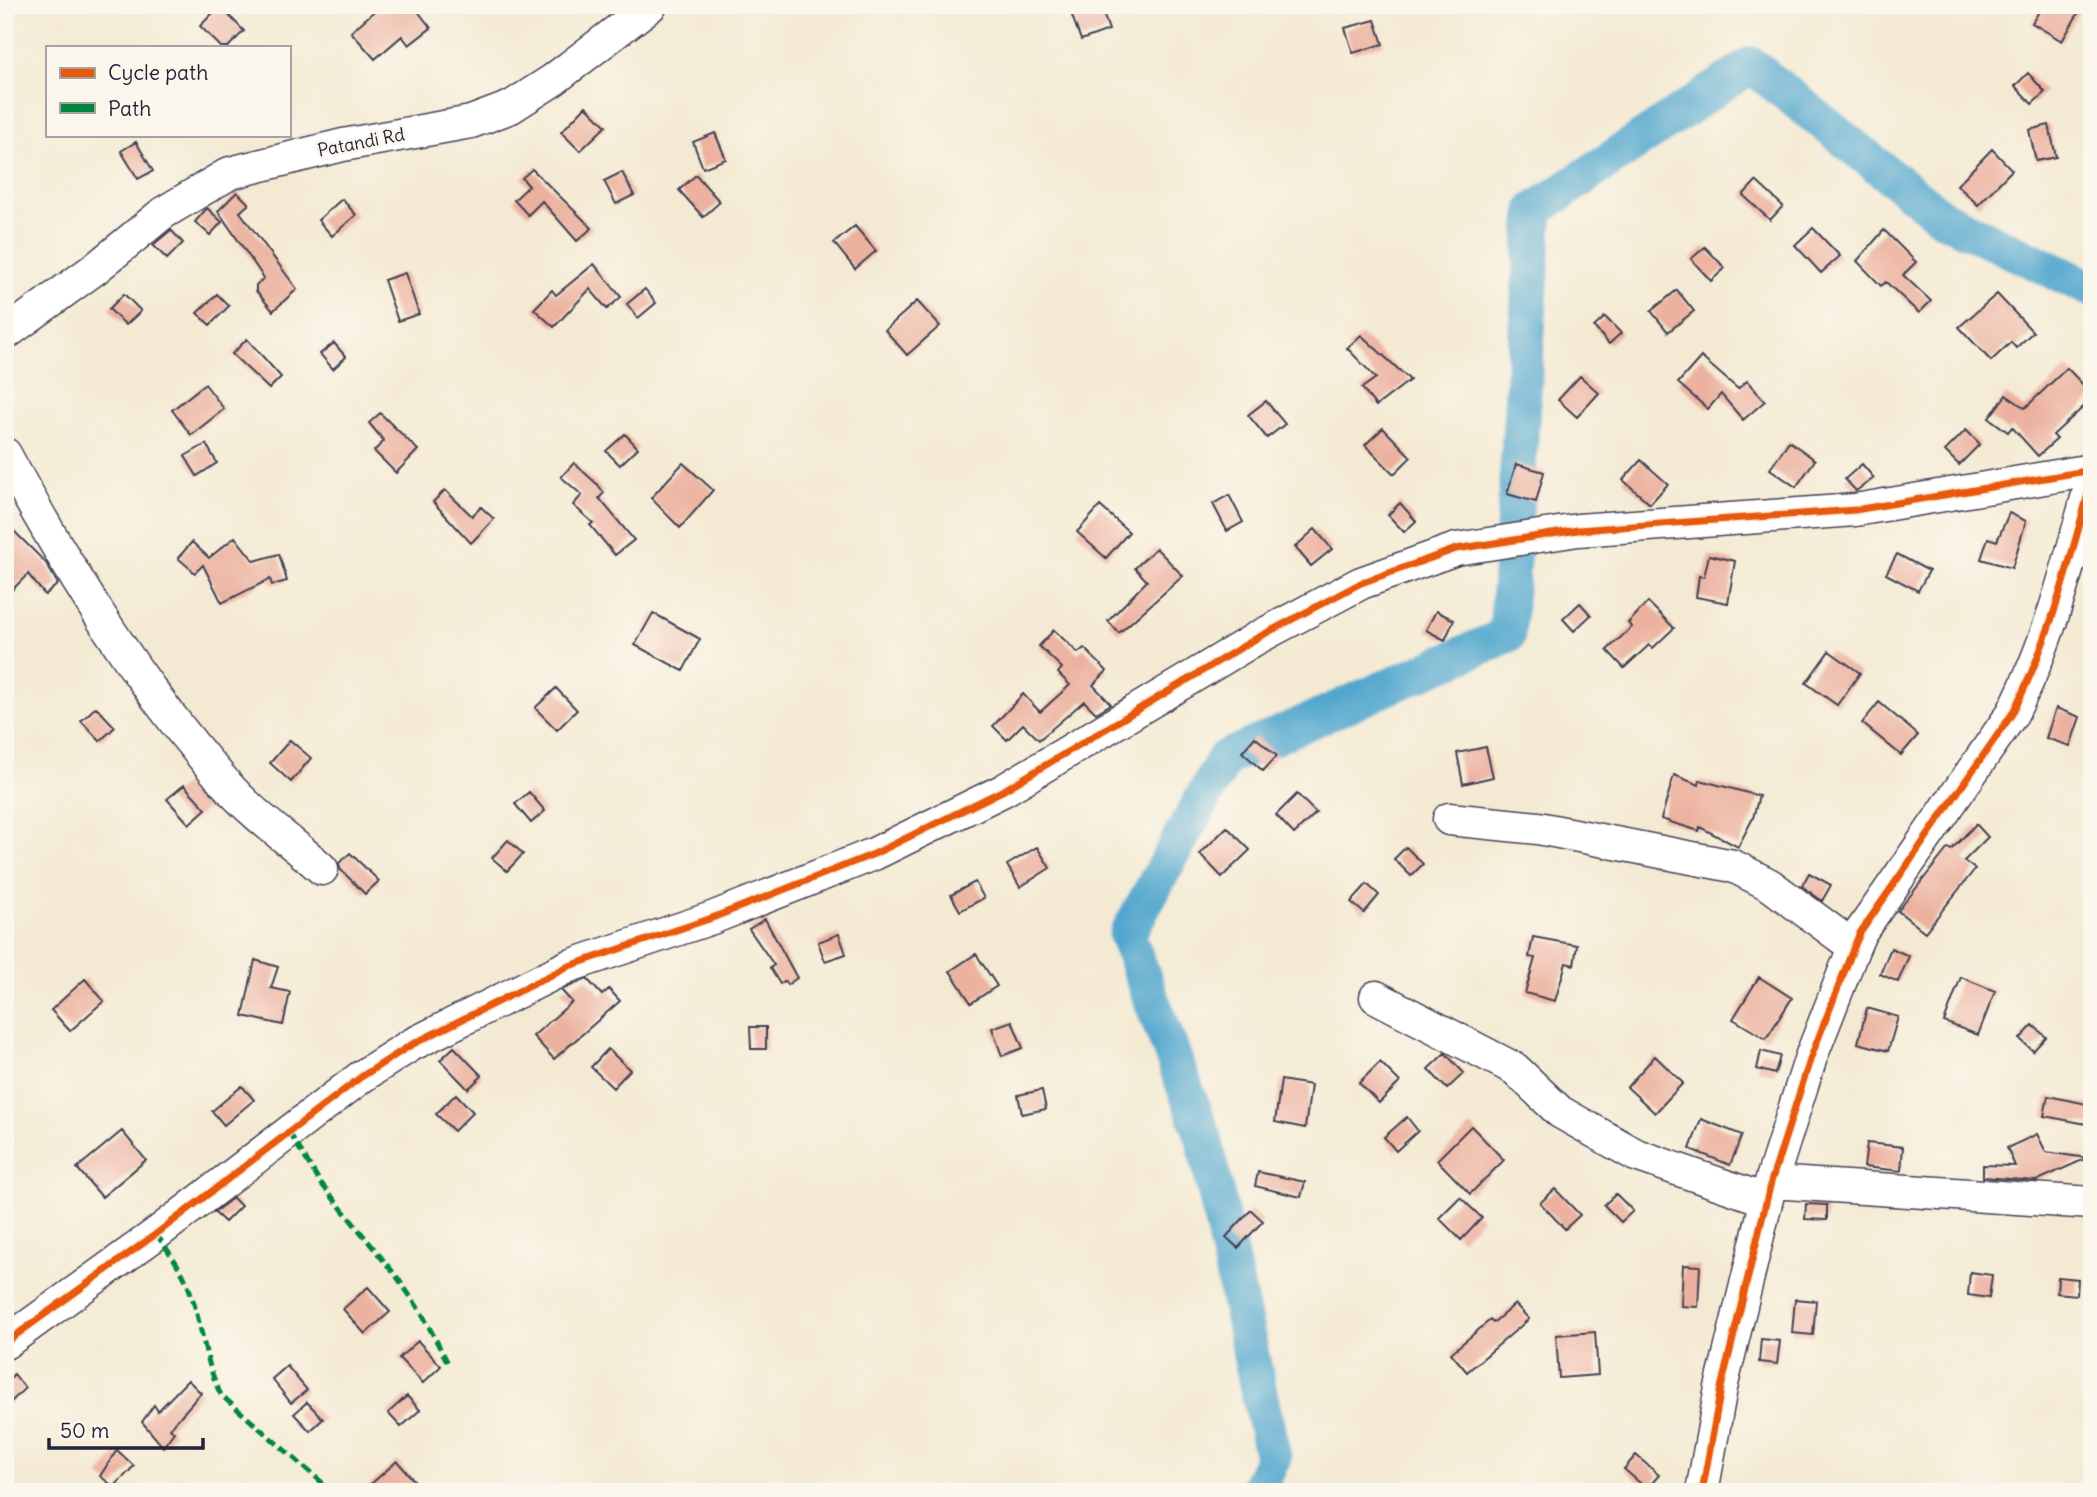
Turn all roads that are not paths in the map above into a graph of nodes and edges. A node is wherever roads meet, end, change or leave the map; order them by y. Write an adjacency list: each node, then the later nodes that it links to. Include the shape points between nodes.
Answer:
1 (651, 5): 2 (street, Patandi Rd, via 511,107 471,122 343,145 230,173 163,213)
2 (5, 334)
3 (5, 454): 7 (street, via 57,546 164,708 228,787)
4 (2092, 470): 12 (street, via 1855,510 1673,521 1524,538 1456,549 1362,583 1257,638 1004,790 886,848 712,918 569,966 411,1045 361,1077 125,1258)
5 (2092, 480): 8 (street, via 2031,676 2012,714)
6 (1449, 819): 8 (street, via 1538,828 1732,866 1770,885)
7 (322, 869)
8 (1854, 947): 10 (street, via 1811,1057)
9 (1376, 997): 10 (street, via 1515,1069 1560,1112 1624,1149)
10 (1768, 1191): 11 (street); 13 (street, via 1721,1388)
11 (2092, 1203)
12 (5, 1343)
13 (1702, 1492)

